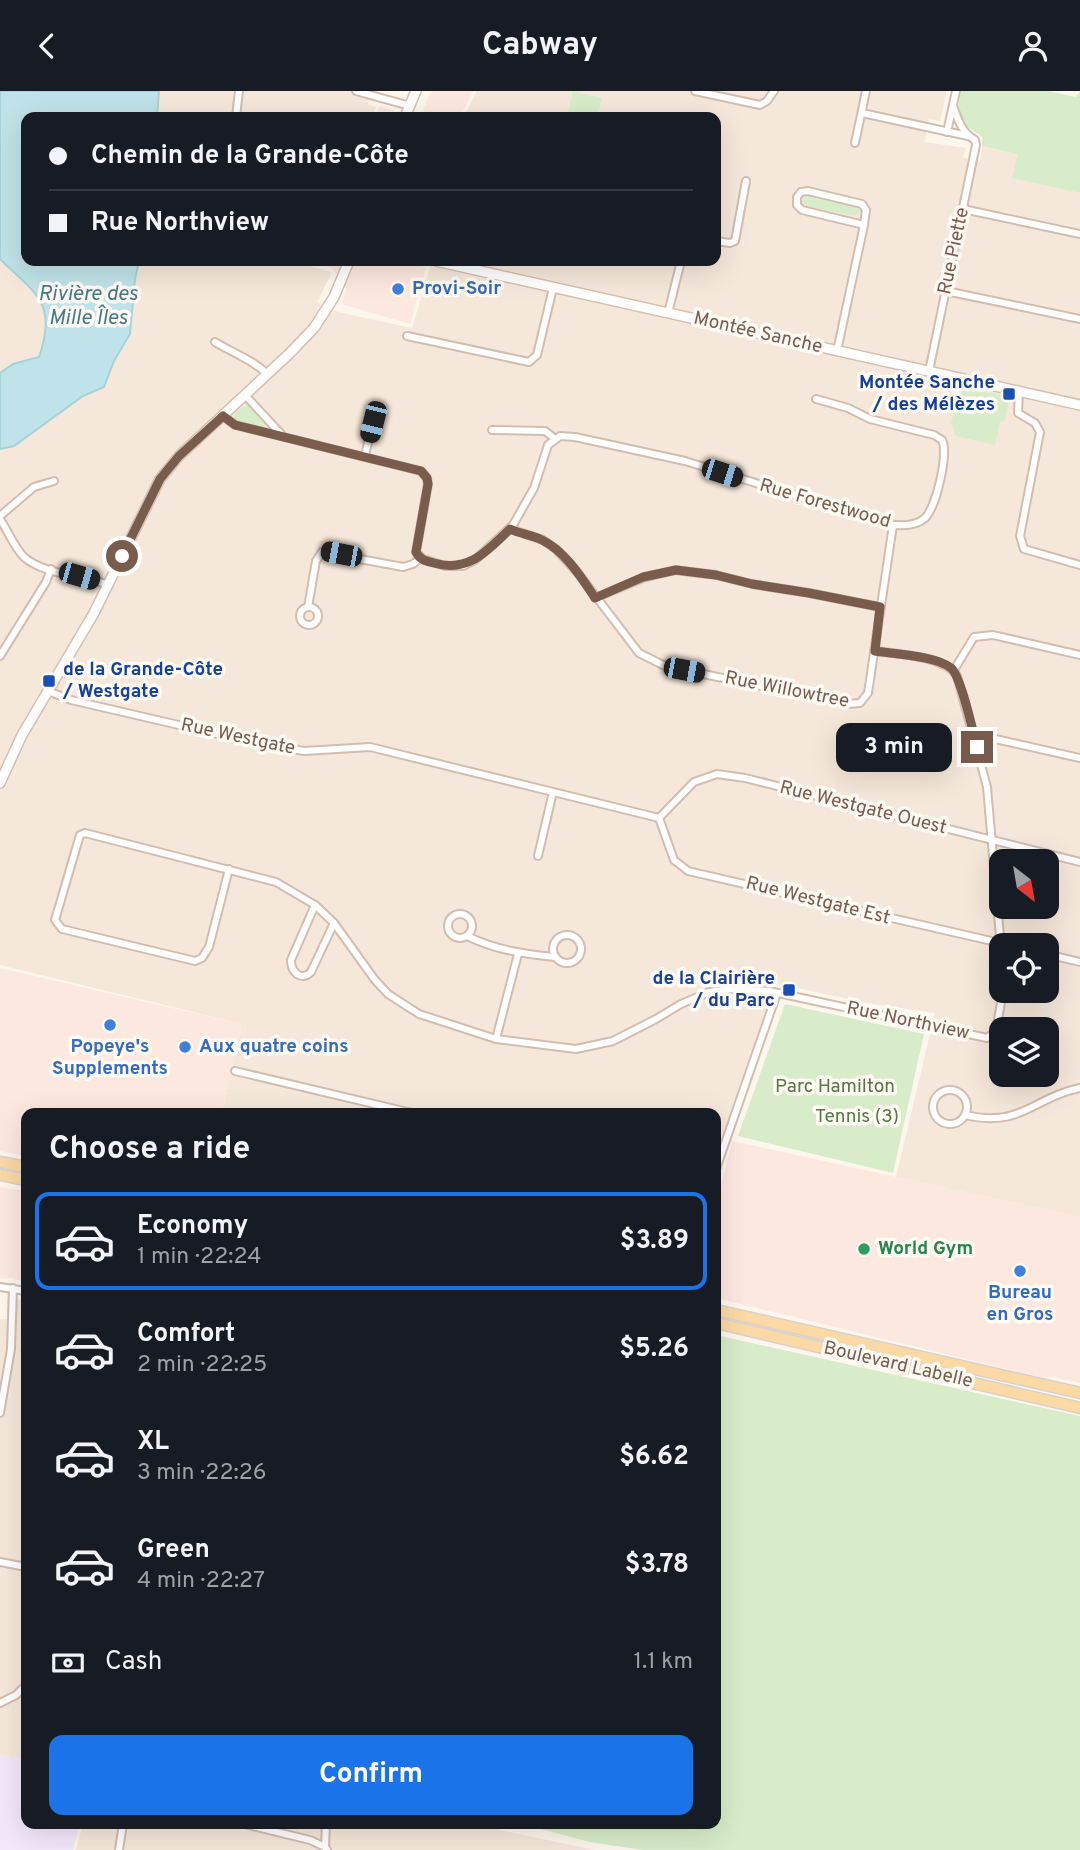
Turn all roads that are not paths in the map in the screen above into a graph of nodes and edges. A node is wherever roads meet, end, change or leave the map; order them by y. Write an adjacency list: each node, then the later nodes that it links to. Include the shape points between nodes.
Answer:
1 (239, 91): 10 (street)
2 (356, 91): 8 (street)
3 (416, 91): 8 (main road)
4 (695, 91): 5 (street, via 760,105)
5 (774, 91)
6 (866, 91): 12 (street)
7 (956, 91): 9 (street)
8 (410, 106): 11 (main road)
9 (953, 106): 13 (street); 14 (street, Rue Piette)
10 (237, 112)
11 (407, 112)
12 (862, 113): 13 (street); 15 (street)
13 (947, 132): 14 (street)
14 (968, 137): 17 (street, Rue Piette, via 976,145)
15 (855, 143)
16 (746, 181): 20 (street, via 734,242)
17 (963, 209): 19 (street); 25 (street, Rue Piette)
18 (864, 225): 18 (street, via 862,204 808,191 797,197 802,210); 30 (street)
19 (1080, 235)
20 (721, 241)
21 (348, 266): 32 (main road, via 320,321)
22 (471, 266): 24 (main road, Montée Sanche)
23 (680, 266): 26 (street)
24 (553, 288): 26 (main road, Montée Sanche); 28 (street, via 537,355 529,362)
25 (946, 291): 27 (street); 31 (street, Rue Piette)
26 (668, 313): 30 (main road, Montée Sanche)
27 (1080, 319)
28 (407, 336)
29 (215, 342): 32 (street)
30 (837, 351): 31 (main road, Montée Sanche)
31 (929, 371): 33 (main road, Montée Sanche)
32 (267, 374): 34 (main road)
33 (1020, 391): 36 (main road, Montée Sanche); 48 (street, via 1018,412 1040,432 1020,536 1024,549)
34 (245, 395): 38 (main road); 40 (street)
35 (816, 399): 45 (street, Rue Forestwood, via 943,441 940,480 930,511 920,522)
36 (1080, 405)
37 (375, 410): 42 (street)
38 (223, 416): 40 (street, via 235,425); 50 (main road, via 160,479)
39 (492, 430): 41 (street, Rue Forestwood, via 545,431)
40 (283, 436): 42 (street)
41 (554, 438): 45 (street, Rue Forestwood, via 575,437 685,461); 46 (street, via 531,494)
42 (365, 456): 47 (street, via 419,470 427,478 416,552)
43 (54, 481): 44 (street, via 34,487)
44 (0, 518): 49 (street, via 23,556)
45 (893, 525): 53 (street, Rue Willowtree)
46 (510, 529): 47 (street, via 463,566); 51 (street, Rue Willowtree, via 552,546)
47 (420, 558): 52 (street, via 404,567 322,552 316,561)
48 (1080, 565)
49 (51, 569): 50 (street); 56 (street)
50 (109, 585): 58 (main road)
51 (595, 598): 53 (street, via 643,577 676,570); 54 (street, Rue Willowtree, via 639,653 665,666 848,704 860,703 868,693)
52 (308, 607)
53 (880, 607): 54 (street, Rue Willowtree)
54 (875, 651): 57 (street, via 934,661)
55 (1080, 655): 57 (street, via 993,635 974,637)
56 (0, 656)
57 (954, 670): 59 (street)
58 (48, 691): 61 (main road); 62 (street, Rue Westgate, via 252,742 304,751 370,747)
59 (974, 736): 60 (street); 64 (street, via 986,787)
60 (1080, 758)
61 (0, 783)
62 (553, 792): 63 (street, Rue Westgate); 65 (street)
63 (659, 818): 64 (street, Rue Westgate Ouest, via 694,782 717,774); 72 (street, Rue Westgate Est, via 674,860 688,871)
64 (991, 840): 66 (street, Rue Westgate Ouest); 70 (street)
65 (538, 856)
66 (1080, 862)
67 (229, 869): 67 (street, via 85,833 80,835 55,920 62,929 195,961 209,947); 68 (street, via 276,882)
68 (315, 905): 69 (street); 69 (street, via 291,960 295,973 311,972)
69 (334, 923): 79 (street, via 388,994 419,1014)
70 (1000, 933)
71 (467, 936): 73 (street)
72 (989, 942)
73 (518, 954): 74 (street); 79 (street)
74 (555, 957): 74 (street, via 564,963 574,961 581,953 580,942 571,936 560,937 554,946)
75 (1059, 957): 76 (street)
76 (1080, 962)
77 (777, 993): 78 (street, Rue Northview, via 987,1038 997,1029); 79 (street, via 760,989 709,992 613,1041 576,1049); 84 (street)
78 (1001, 1003)
79 (496, 1039)
80 (235, 1071): 82 (street)
81 (1080, 1088): 83 (street, via 1013,1116 985,1119)
82 (391, 1108)
83 (965, 1115): 83 (street, via 967,1101 960,1093 946,1090 936,1097 934,1112 941,1122 956,1123)
84 (721, 1155)
85 (0, 1162): 86 (main road)
86 (21, 1166)
87 (0, 1175): 88 (main road)
88 (21, 1179)
89 (0, 1287): 90 (street)
90 (13, 1288): 91 (street); 96 (street, via 11,1349)
91 (21, 1290)
92 (721, 1311): 94 (main road, Boulevard Labelle)
93 (721, 1324): 95 (main road, Boulevard Labelle)
94 (1080, 1393)
95 (1080, 1408)
96 (0, 1413)
97 (0, 1562): 98 (street)
98 (21, 1566)
99 (21, 1690): 100 (street)
100 (0, 1703)
101 (122, 1829): 105 (street)
102 (265, 1829): 104 (street)
103 (326, 1829): 104 (street)
104 (326, 1848)
105 (119, 1850)

